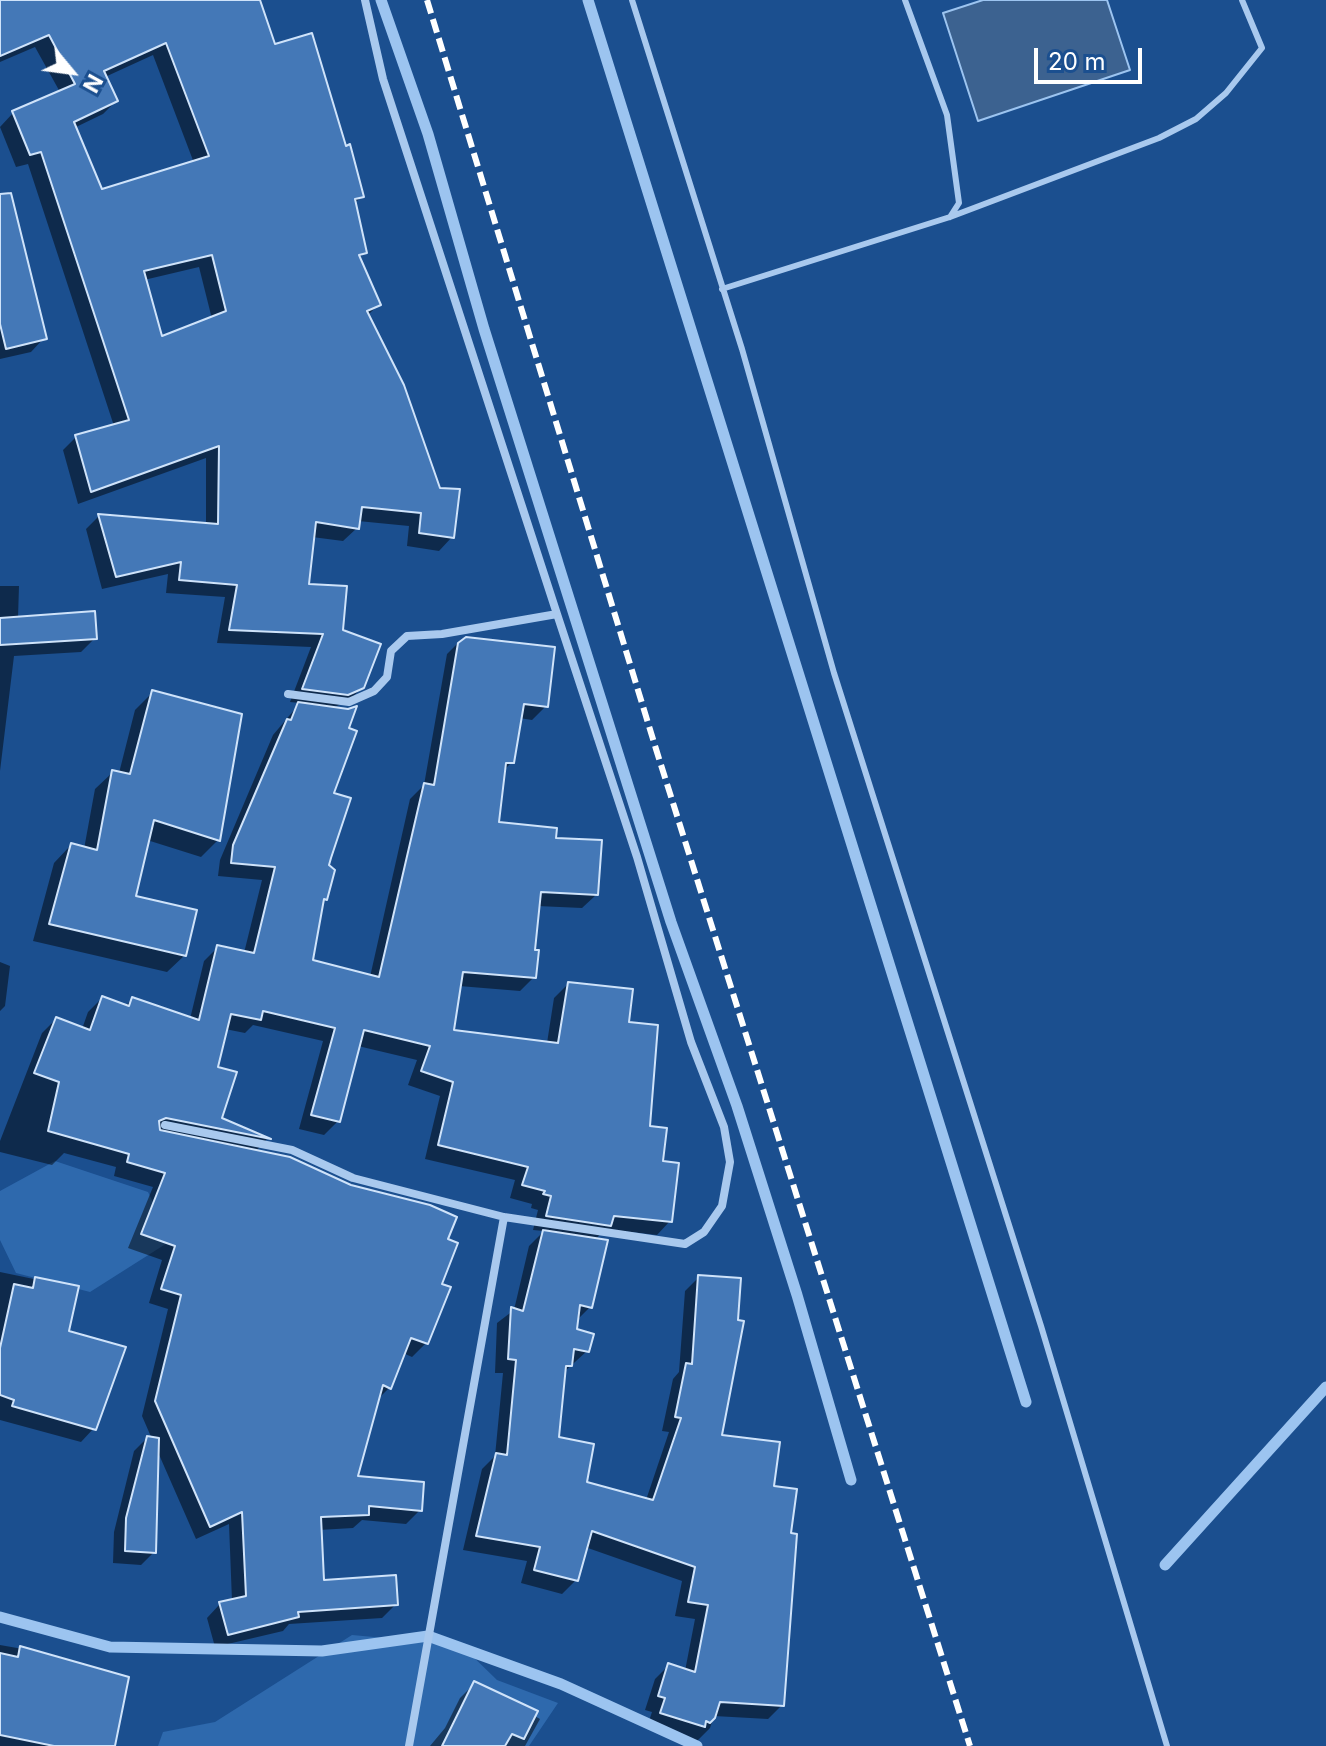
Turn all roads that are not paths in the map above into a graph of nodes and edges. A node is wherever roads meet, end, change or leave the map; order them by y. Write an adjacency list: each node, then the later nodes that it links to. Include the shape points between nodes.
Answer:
1 (365, 0): 7 (street, via 383,79)
2 (632, 0): 6 (lane)
3 (905, 0): 5 (lane, via 947,115 959,203)
4 (1242, 0): 5 (lane, via 1262,48 1226,93 1196,119)
5 (950, 217): 6 (lane)
6 (722, 289): 12 (lane, via 834,673 1041,1326)
7 (557, 614): 8 (street, via 407,636 391,651 387,677 374,691 349,702); 10 (street, via 633,843 691,1042 724,1127 730,1162 722,1206 704,1232 685,1244)
8 (288, 694)
9 (165, 1125): 10 (street, via 292,1150 353,1178)
10 (504, 1217): 11 (street)
11 (409, 1746)
12 (1167, 1746)

